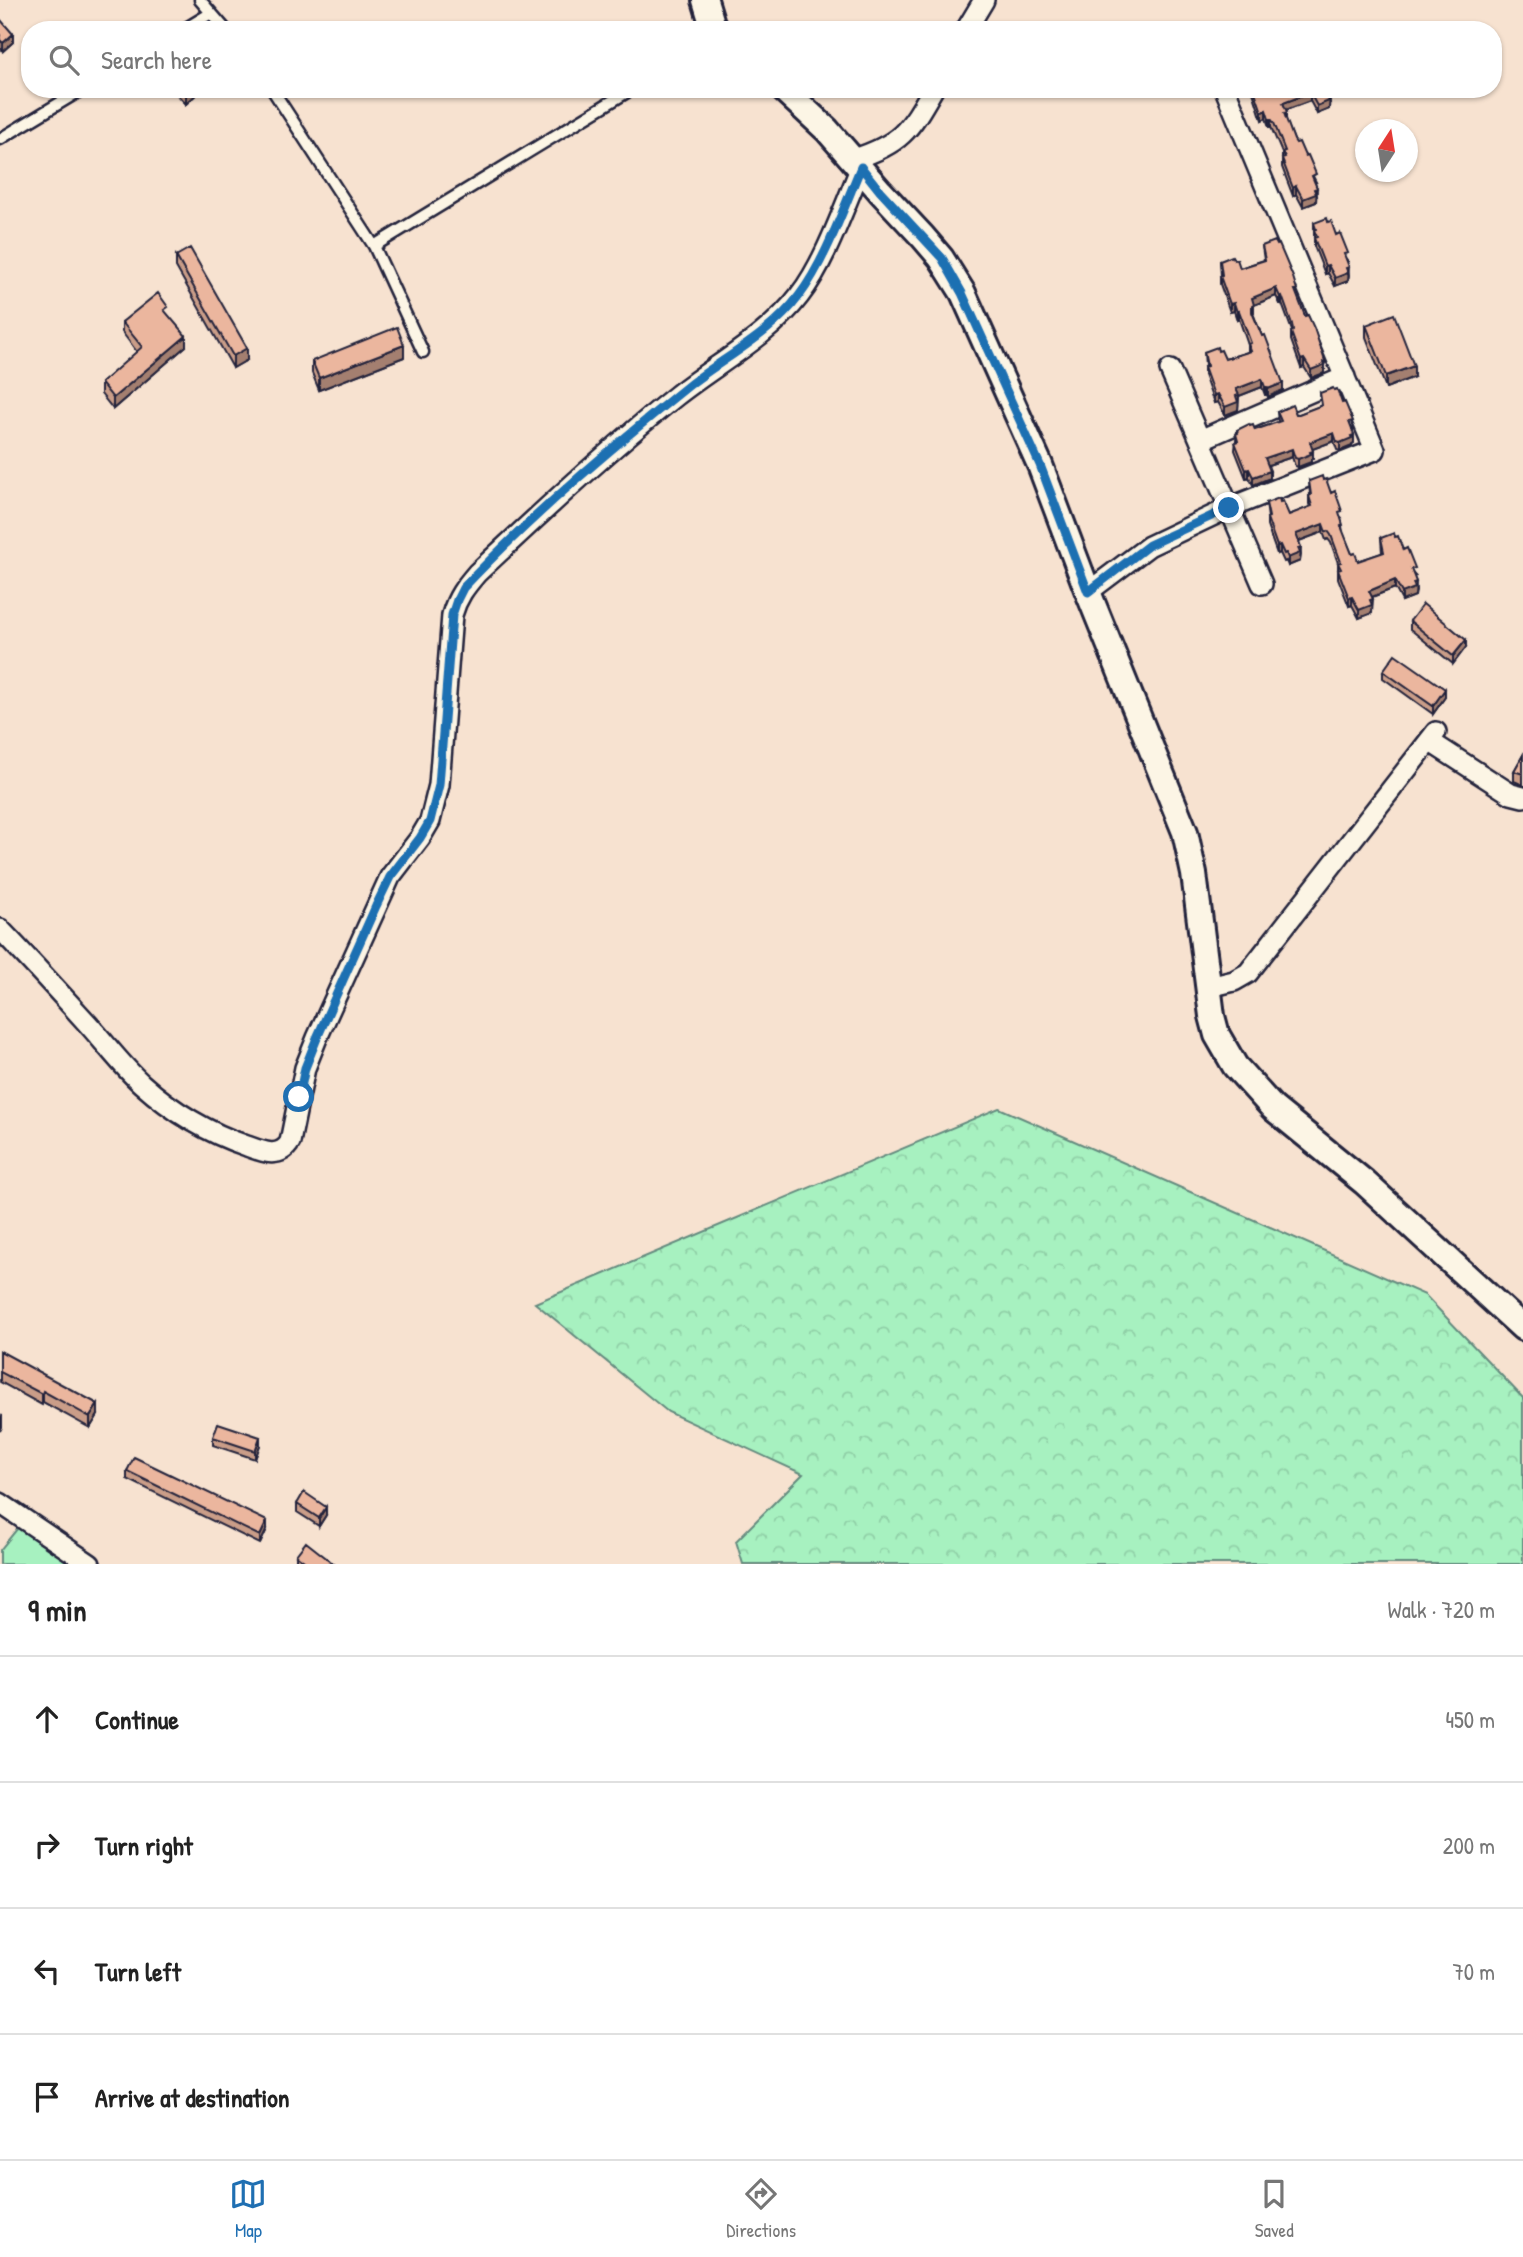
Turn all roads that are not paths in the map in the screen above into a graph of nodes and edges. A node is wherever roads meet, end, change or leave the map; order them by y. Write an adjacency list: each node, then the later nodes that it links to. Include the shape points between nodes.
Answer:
1 (200, 0): 4 (lane)
2 (705, 0): 7 (street)
3 (984, 0): 8 (street)
4 (211, 13): 5 (lane); 6 (lane)
5 (198, 21)
6 (218, 21)
7 (711, 21)
8 (971, 21)
9 (68, 98): 15 (lane)
10 (278, 98): 17 (lane)
11 (617, 98): 17 (lane)
12 (793, 98): 16 (street)
13 (928, 98): 16 (street, via 901,137)
14 (1229, 98): 20 (street)
15 (0, 139)
16 (857, 163): 24 (street, via 942,258 962,293 1040,465); 26 (street, via 826,248 800,295 783,315 624,438 463,588 452,615 435,808 420,838 390,877 317,1038 285,1150 264,1152 211,1132 162,1100 123,1065)
17 (374, 246): 18 (lane)
18 (423, 352)
19 (1170, 370): 21 (street)
20 (1345, 377): 21 (street); 22 (street, via 1375,450)
21 (1200, 440): 22 (street)
22 (1229, 508): 23 (street); 24 (street, via 1149,545)
23 (1262, 584)
24 (1088, 592): 27 (street, via 1185,832)
25 (1523, 797): 27 (street, via 1511,794 1432,736 1248,974)
26 (0, 929)
27 (1209, 987): 28 (street, via 1217,1035 1235,1066 1273,1108 1364,1182)
28 (1523, 1328)
29 (0, 1503): 30 (street)
30 (90, 1564)

